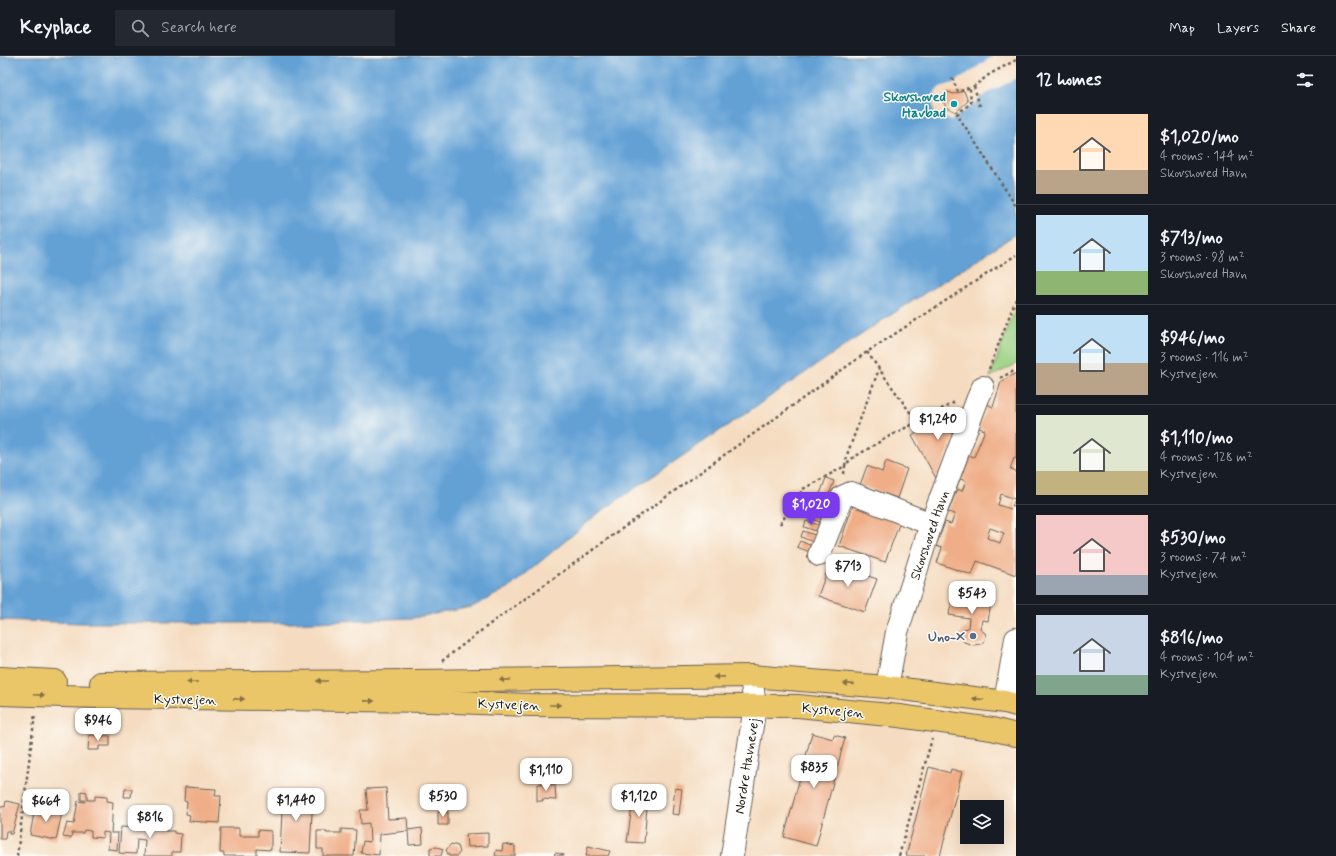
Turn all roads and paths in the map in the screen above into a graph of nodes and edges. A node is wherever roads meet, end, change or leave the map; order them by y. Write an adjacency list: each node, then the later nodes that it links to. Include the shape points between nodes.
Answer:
1 (1016, 61): 3 (path, via 990,74)
2 (952, 78): 4 (path, via 958,92)
3 (974, 86): 4 (path); 5 (path)
4 (970, 89): 6 (path, via 971,103 957,113)
5 (980, 107)
6 (1016, 206)
7 (1016, 255): 9 (path)
8 (1016, 299): 12 (path)
9 (868, 352): 10 (path); 21 (path)
10 (879, 369): 14 (path); 15 (path)
11 (1016, 370): 12 (path)
12 (983, 387): 18 (street, Skovshoved Havn)
13 (957, 401): 14 (path)
14 (916, 422): 15 (path, via 851,459)
15 (845, 466): 16 (path); 17 (path, via 803,489)
16 (842, 497): 18 (street, via 851,492); 19 (street)
17 (780, 524)
18 (931, 524): 24 (street, Skovshoved Havn, via 897,632)
19 (819, 555)
20 (1016, 638): 27 (street)
21 (441, 662)
22 (751, 676): 23 (main road, Kystvejen, one-way to 23, via 93,683); 24 (main road, Kystvejen, one-way to 22); 28 (street, Nordre Havnevej)
23 (0, 678)
24 (888, 688): 27 (main road, Kystvejen, one-way to 24)
25 (0, 694): 26 (main road, Kystvejen)
26 (38, 695): 28 (main road, Kystvejen, one-way to 28, via 530,705); 31 (path)
27 (1010, 703)
28 (755, 706): 29 (main road, Kystvejen, via 798,706); 32 (street, Nordre Havnevej)
29 (937, 721): 30 (main road, Kystvejen); 33 (path)
30 (1016, 735)
31 (17, 856)
32 (732, 856)
33 (900, 856)

